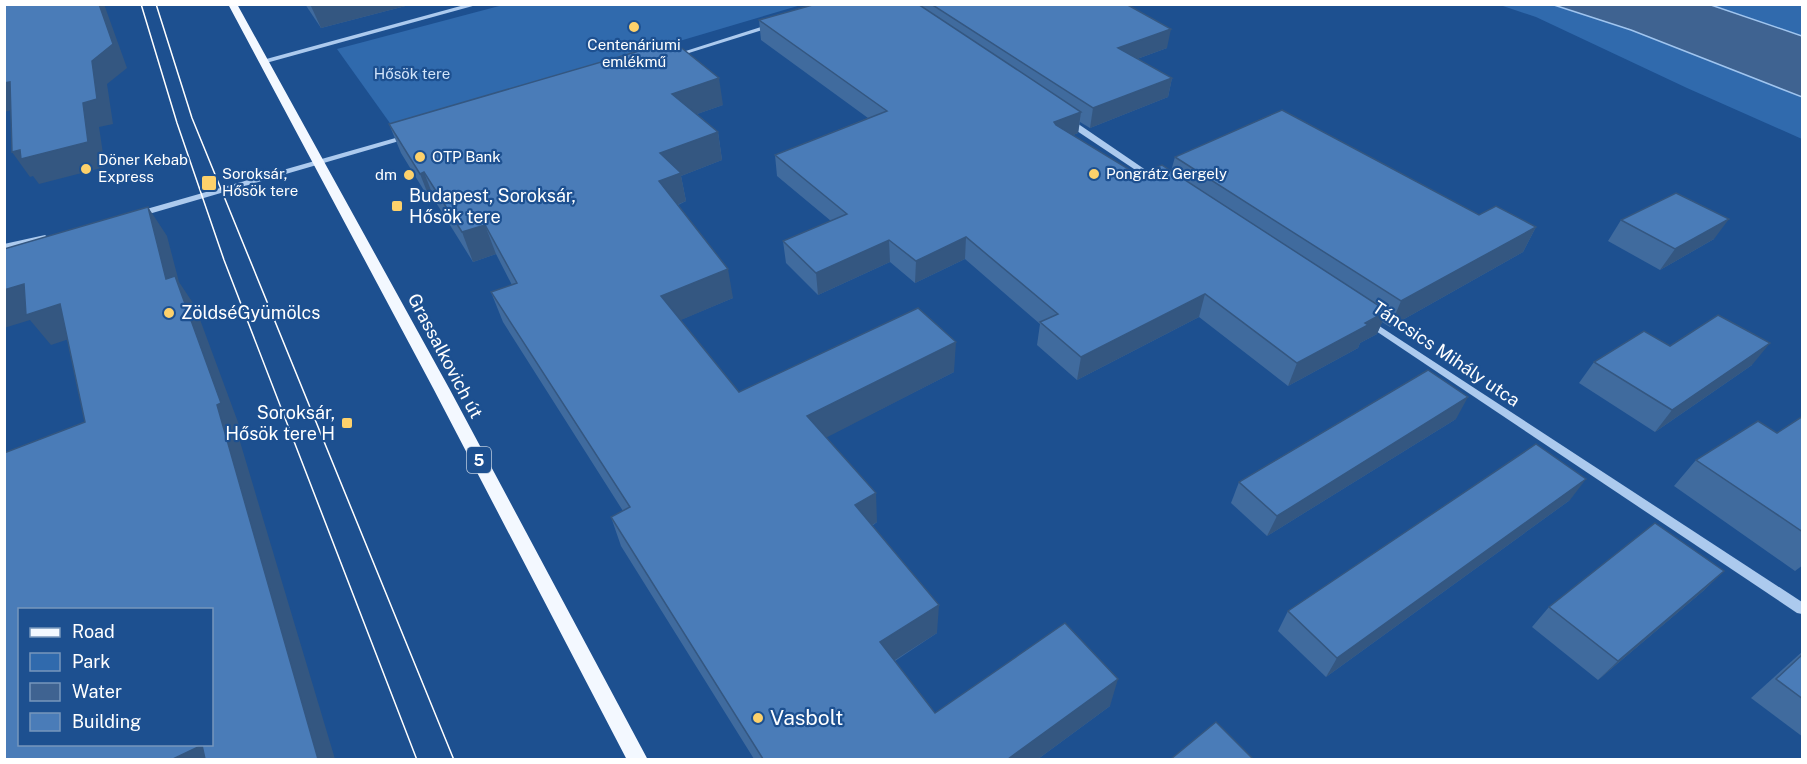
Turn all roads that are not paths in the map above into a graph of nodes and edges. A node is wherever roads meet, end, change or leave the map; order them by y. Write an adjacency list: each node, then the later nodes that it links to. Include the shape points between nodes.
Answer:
1 (232, 4): 5 (main road, Grassalkovich út / 5)
2 (477, 4): 5 (street)
3 (783, 22): 4 (street)
4 (669, 57)
5 (263, 61): 8 (main road, Grassalkovich út / 5)
6 (1062, 117): 9 (street)
7 (418, 134): 8 (street)
8 (319, 162): 10 (street); 15 (main road, Grassalkovich út / 5)
9 (1161, 184)
10 (134, 215)
11 (55, 236): 12 (street)
12 (4, 247)
13 (1360, 317): 14 (street, Táncsics Mihály utca)
14 (1803, 609)
15 (638, 759)

